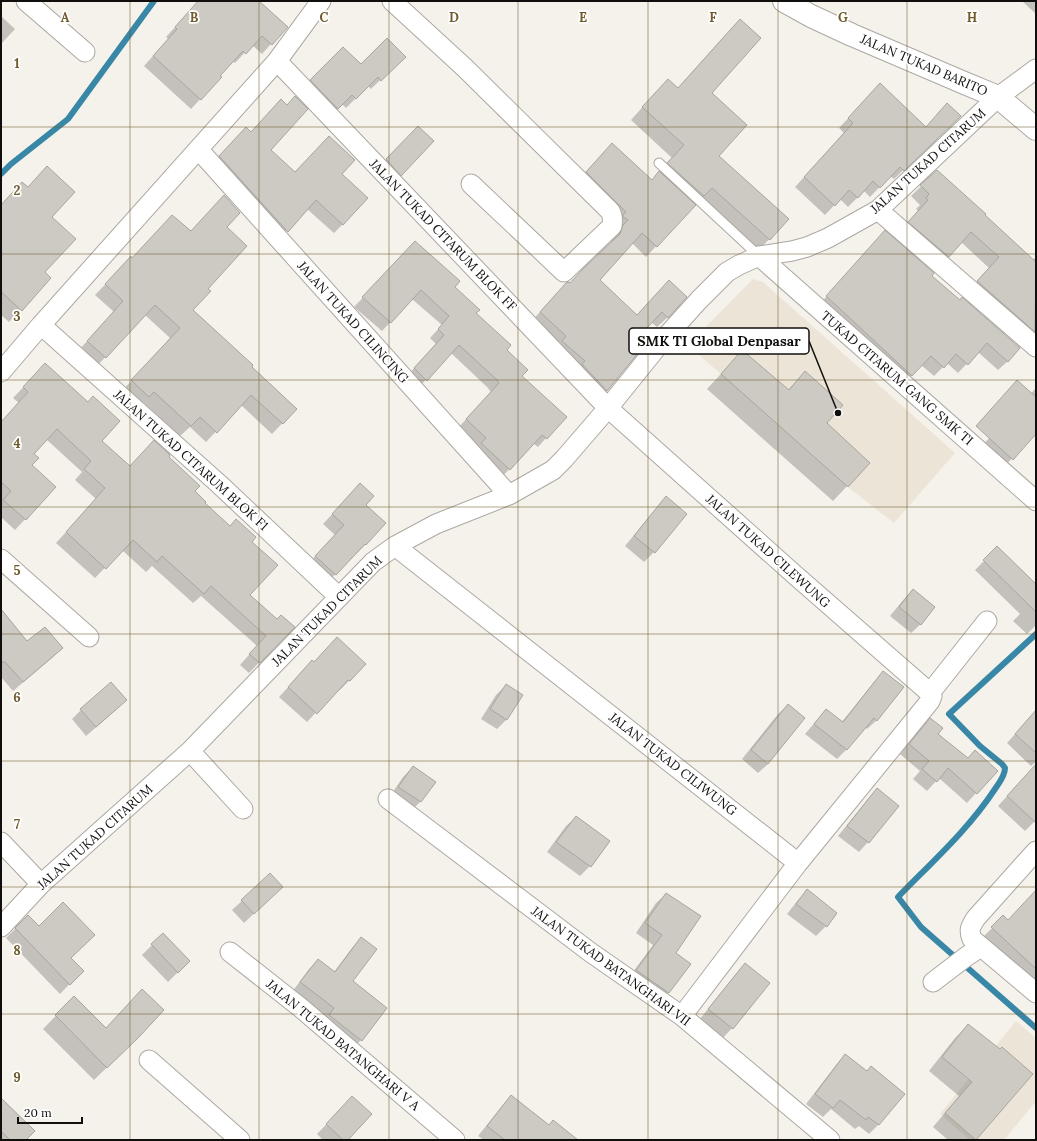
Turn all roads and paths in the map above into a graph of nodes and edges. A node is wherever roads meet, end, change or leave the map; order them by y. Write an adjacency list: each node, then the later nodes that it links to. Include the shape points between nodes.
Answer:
1 (26, 1): 5 (street)
2 (321, 1): 6 (street)
3 (392, 1): 12 (street, via 465,68 610,211 612,226 564,272)
4 (784, 1): 8 (street, JALAN TUKAD BARITO, via 852,35)
5 (85, 52)
6 (277, 61): 10 (street); 18 (street, JALAN TUKAD CITARUM BLOK FF)
7 (1036, 69): 8 (street, JALAN TUKAD CITARUM)
8 (998, 97): 9 (street, JALAN TUKAD BARITO); 13 (street, JALAN TUKAD CITARUM)
9 (1036, 129)
10 (198, 149): 15 (street); 19 (street, JALAN TUKAD CILINCING)
11 (659, 163): 14 (lane)
12 (471, 184)
13 (878, 210): 14 (street, JALAN TUKAD CITARUM, via 807,247); 16 (street)
14 (759, 256): 18 (street, JALAN TUKAD CITARUM, via 739,264 728,272 699,300); 20 (street, TUKAD CITARUM GANG SMK TI)
15 (41, 325): 17 (street); 23 (street, JALAN TUKAD CITARUM BLOK F1, via 220,484)
16 (1036, 347)
17 (1, 372)
18 (608, 408): 19 (street, JALAN TUKAD CITARUM, via 553,470); 26 (street, JALAN TUKAD CILEWUNG)
19 (509, 495): 21 (street, JALAN TUKAD CITARUM, via 436,524)
20 (1036, 500)
21 (395, 546): 23 (street, JALAN TUKAD CITARUM, via 373,562); 32 (street, JALAN TUKAD CILIWUNG)
22 (1, 559): 25 (street)
23 (338, 596): 27 (street, JALAN TUKAD CITARUM)
24 (987, 621): 26 (street)
25 (89, 637)
26 (930, 693): 32 (street, via 930,701)
27 (190, 752): 29 (street); 33 (street, JALAN TUKAD CITARUM)
28 (388, 799): 39 (street, JALAN TUKAD BATANGHARI VII, via 590,952)
29 (243, 809)
30 (1, 842): 33 (street)
31 (1036, 851): 35 (street, via 976,918 969,933)
32 (798, 863): 39 (street)
33 (42, 884): 34 (street, JALAN TUKAD CITARUM)
34 (1, 927)
35 (973, 947): 37 (street); 38 (street)
36 (230, 952): 42 (street, JALAN TUKAD BATANGHARI V A, via 301,1008)
37 (933, 982)
38 (1036, 992)
39 (682, 1016): 43 (street, JALAN TUKAD BATANGHARI VII)
40 (149, 1060): 41 (street)
41 (240, 1140)
42 (455, 1140)
43 (830, 1140)

